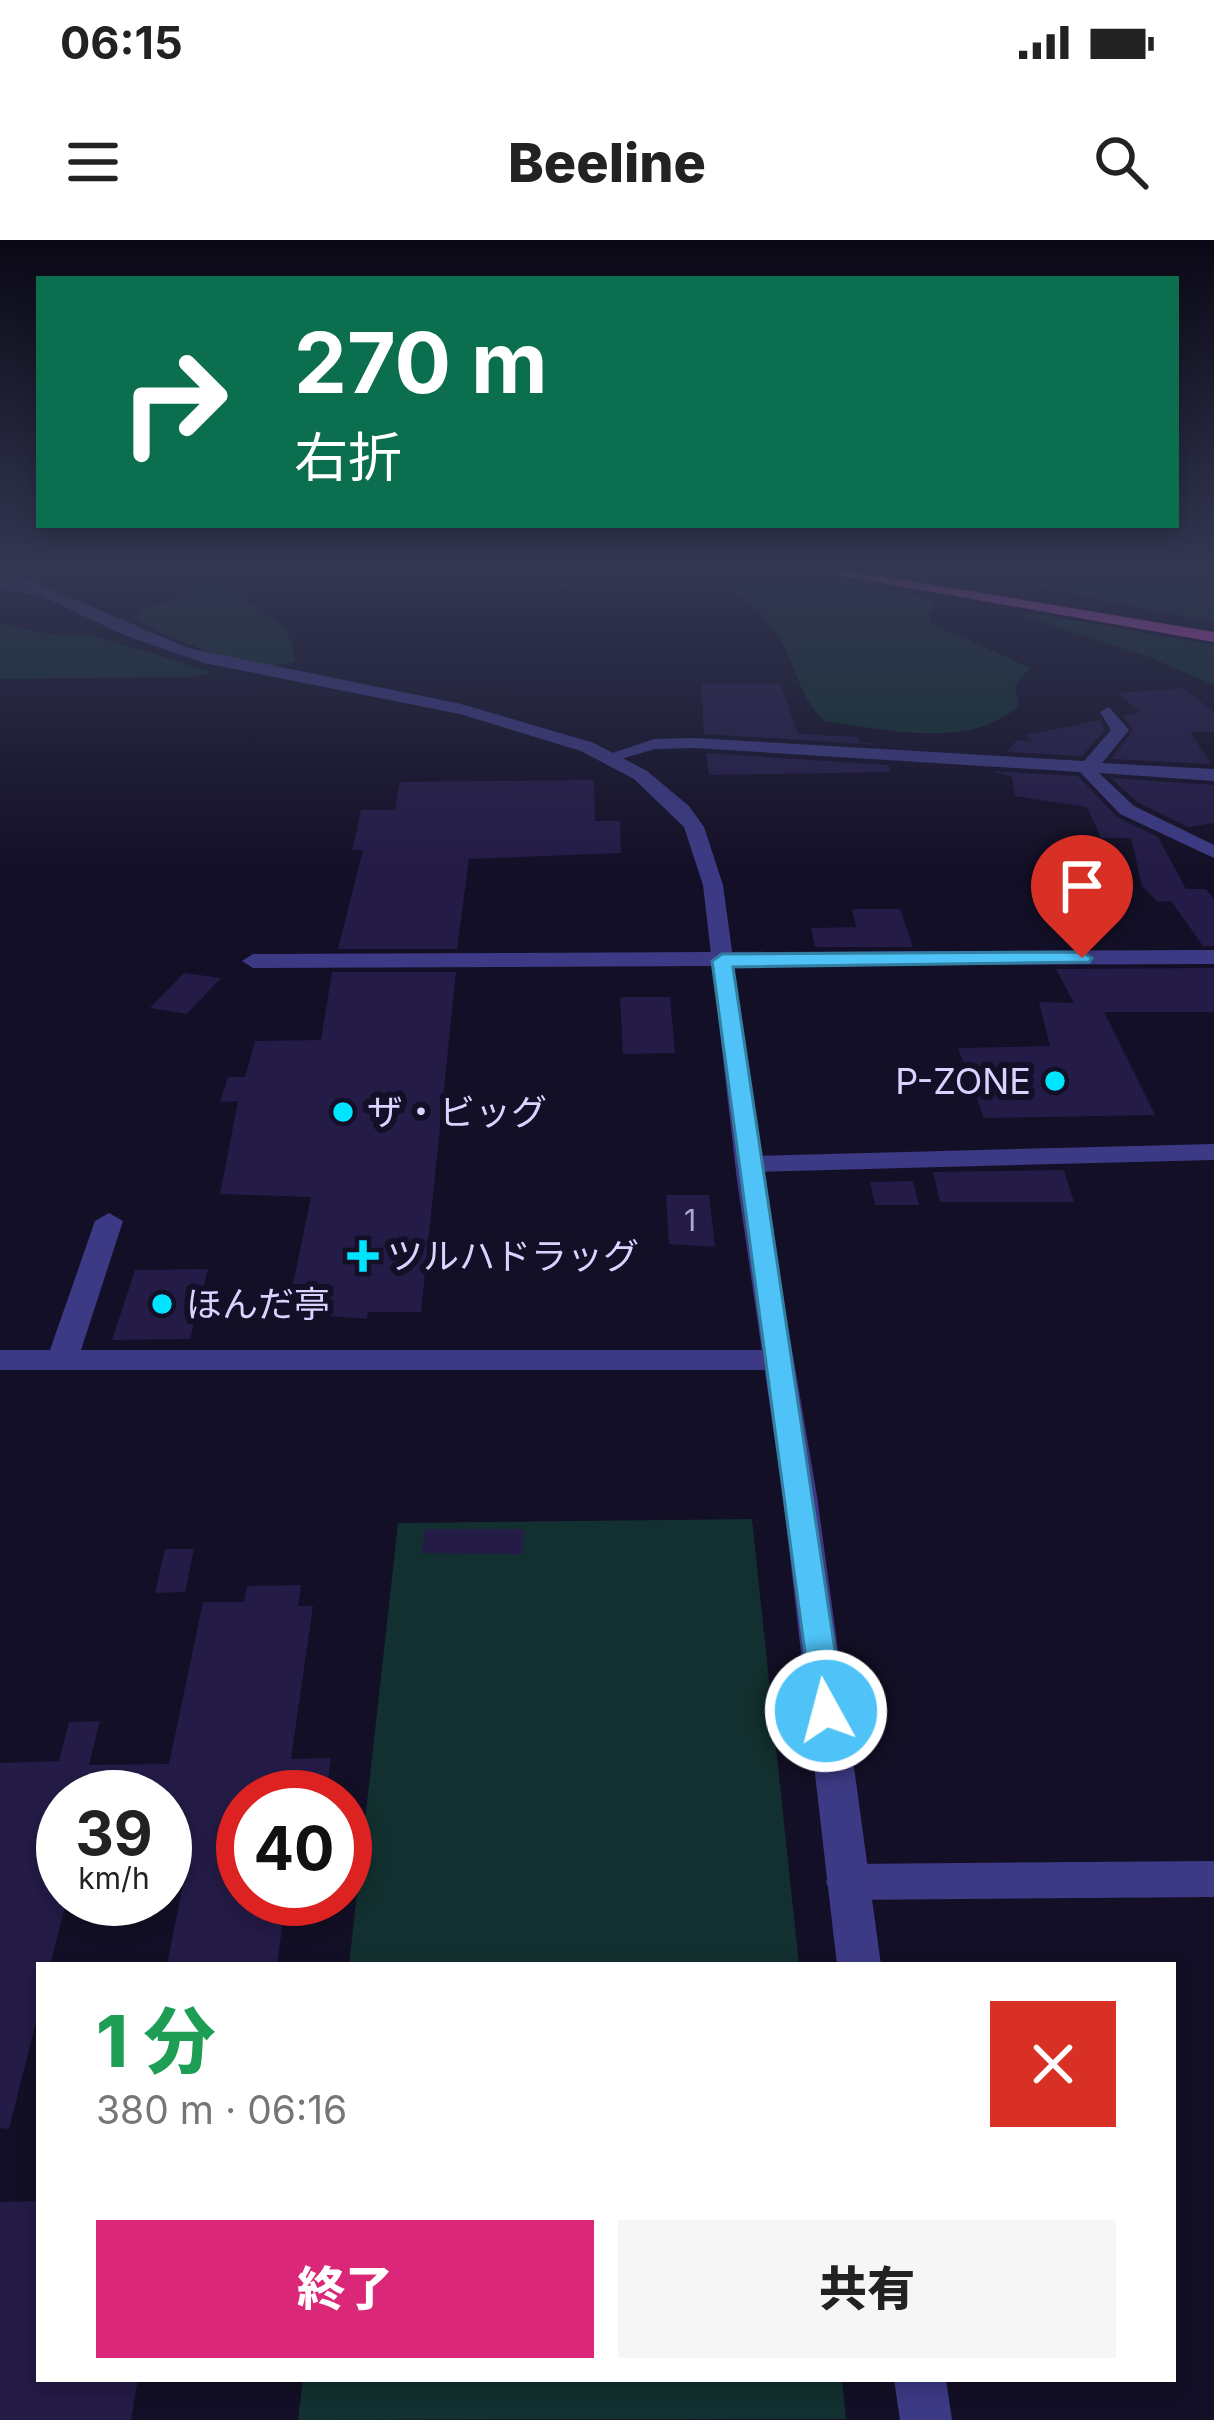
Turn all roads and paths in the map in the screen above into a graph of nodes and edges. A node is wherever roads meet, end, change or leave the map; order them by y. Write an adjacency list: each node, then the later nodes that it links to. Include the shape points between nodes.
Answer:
1 (247, 667): 3 (street, via 503,721)
2 (1109, 712): 4 (street, via 1120,730)
3 (607, 758): 4 (street, via 695,743); 9 (street, via 669,798 698,833)
4 (1087, 770): 5 (street); 6 (street, via 1126,810)
5 (1214, 775)
6 (1214, 852)
7 (1214, 958): 9 (street)
8 (253, 961): 9 (street)
9 (722, 961): 11 (street)
10 (1214, 1152): 11 (street)
11 (748, 1164): 15 (street)
12 (109, 1221): 14 (street)
13 (0, 1360): 14 (street)
14 (62, 1360): 15 (street)
15 (777, 1360): 17 (street)
16 (1214, 1879): 17 (street)
17 (847, 1882): 18 (street)
18 (860, 1962)
19 (920, 2382): 20 (street)
20 (926, 2420)

